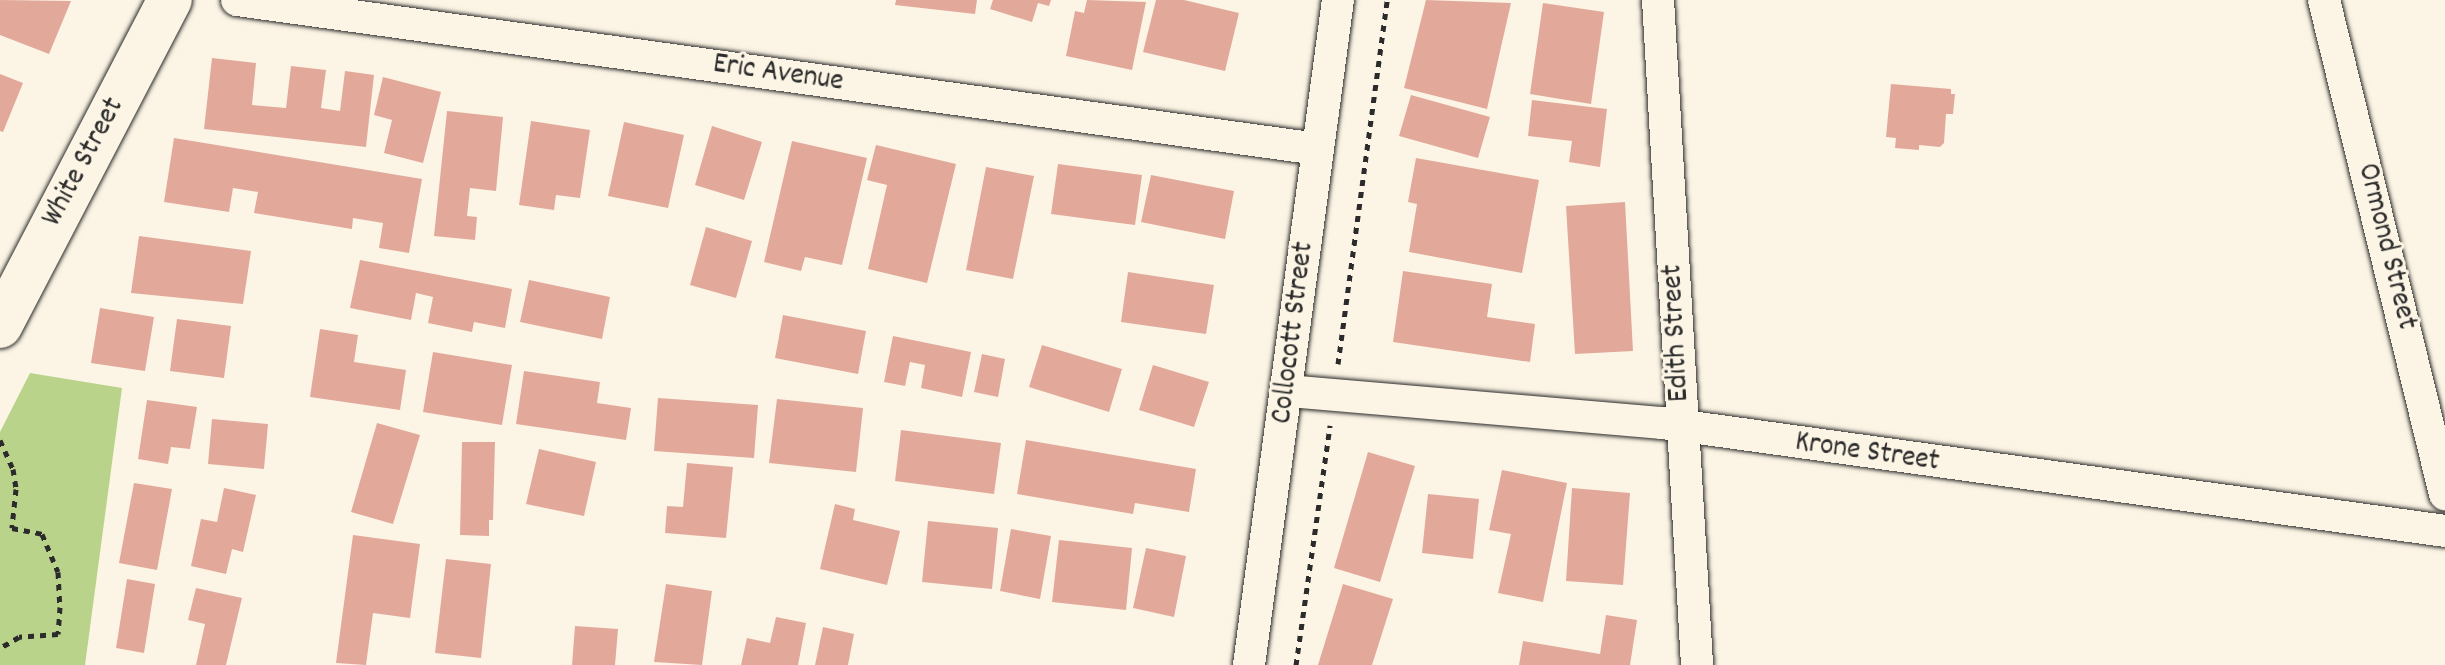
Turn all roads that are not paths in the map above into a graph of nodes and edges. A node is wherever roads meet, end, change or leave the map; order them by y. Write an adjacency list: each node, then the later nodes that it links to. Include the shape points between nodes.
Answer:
1 (170, 0): 7 (main road, White Street)
2 (237, 0): 6 (street, Eric Avenue)
3 (1338, 0): 6 (street, Collocott Street)
4 (1658, 0): 9 (street, Edith Street)
5 (2324, 0): 10 (street, Ormond Street)
6 (1318, 149): 8 (street, Collocott Street)
7 (0, 326)
8 (1288, 391): 9 (street, Krone Street); 12 (street, Collocott Street)
9 (1683, 428): 11 (street, Krone Street); 13 (street, Edith Street)
10 (2445, 494)
11 (2445, 531)
12 (1249, 665)
13 (1697, 665)

